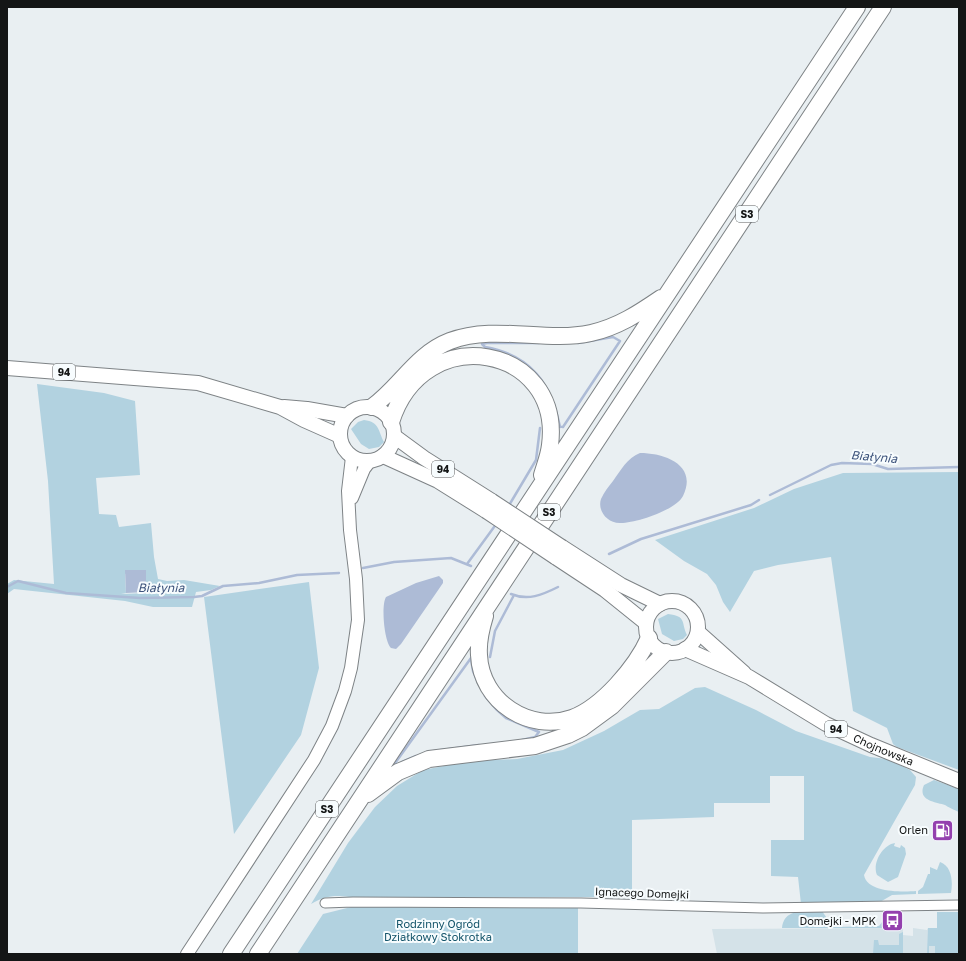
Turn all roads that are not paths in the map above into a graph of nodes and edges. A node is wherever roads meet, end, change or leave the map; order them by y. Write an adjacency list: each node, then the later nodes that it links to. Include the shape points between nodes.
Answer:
1 (857, 7): 3 (highway, S3)
2 (883, 7): 17 (highway, S3)
3 (669, 292): 6 (highway, via 620,324 590,333 478,334 436,347 419,361 385,398); 13 (highway, S3)
4 (7, 368): 5 (main road, 94, via 185,381)
5 (280, 407): 7 (main road, 94); 9 (main road, 94)
6 (372, 407): 7 (main road, via 358,408); 8 (main road, 94, via 384,413)
7 (347, 416): 9 (main road, via 342,423)
8 (393, 429): 10 (main road, via 390,449); 13 (highway, via 401,399 428,368 444,360 473,355 502,361 523,373 538,389 550,419 550,446); 15 (main road, 94, via 424,458)
9 (340, 436): 11 (main road, via 342,446)
10 (383, 456): 12 (main road); 15 (main road, 94)
11 (352, 457): 12 (main road); 14 (main road)
12 (370, 461): 14 (main road, via 361,474)
13 (532, 498): 29 (highway, S3)
14 (349, 505): 28 (main road, via 358,620 351,668 340,708 314,760)
15 (489, 506): 16 (main road, 94, bridge)
16 (559, 552): 18 (main road, 94); 19 (main road, 94, via 605,590)
17 (489, 604): 19 (highway, via 480,632 479,645 480,666 484,678 499,701 510,710 536,721 572,718 594,707 636,661); 25 (highway, S3)
18 (660, 604): 19 (main road, via 651,612); 20 (main road, 94, via 674,601 689,607 697,619)
19 (648, 631): 22 (main road, 94, via 656,647)
20 (698, 632): 21 (main road, via 695,640); 23 (main road, Chojnowska / 94)
21 (685, 649): 22 (main road, via 677,653); 23 (main road, Chojnowska / 94)
22 (666, 652): 25 (highway, via 612,706 568,735 530,747 429,759 398,772)
23 (749, 677): 24 (main road, Chojnowska / 94, via 826,724)
24 (959, 781)
25 (356, 804): 30 (highway, S3)
26 (325, 903): 27 (street, Ignacego Domejki, via 565,903 763,908)
27 (959, 905)
28 (188, 954)
29 (230, 954)
30 (258, 954)

